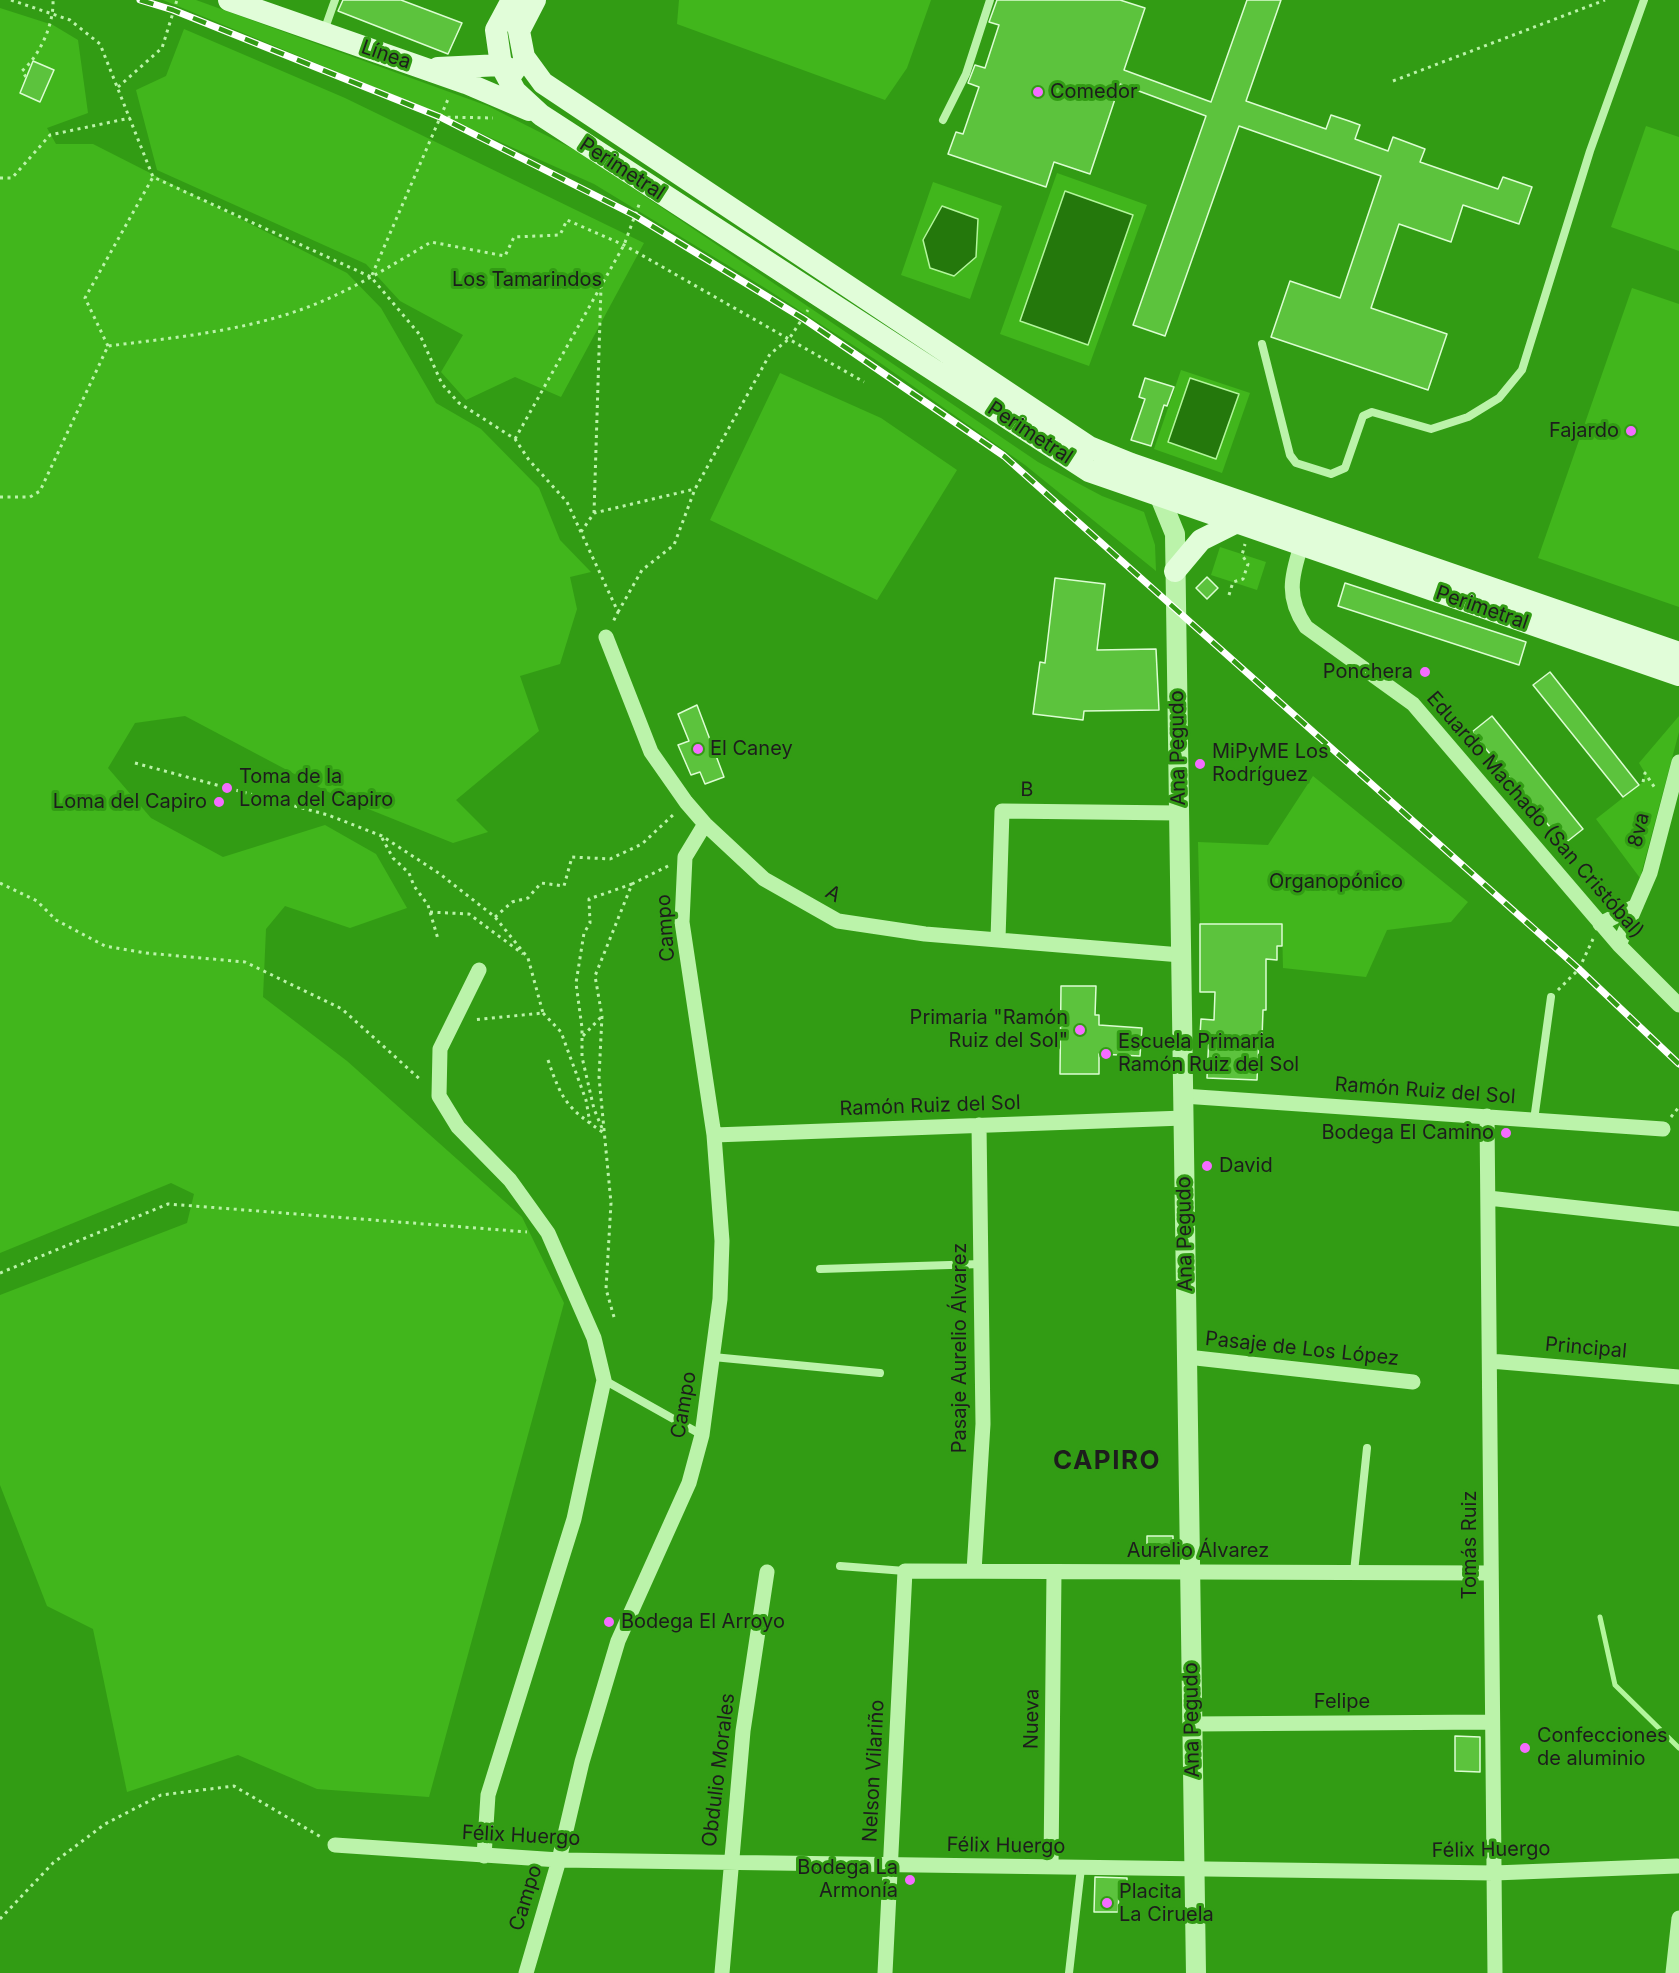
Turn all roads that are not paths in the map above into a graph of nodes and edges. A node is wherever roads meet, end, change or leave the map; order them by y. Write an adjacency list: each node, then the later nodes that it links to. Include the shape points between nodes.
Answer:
1 (229, 0): 8 (main road, Línea)
2 (335, 0): 8 (lane)
3 (512, 0): 7 (main road)
4 (535, 0): 7 (main road)
5 (990, 0): 12 (lane, via 966,74)
6 (1644, 0): 13 (lane, via 1590,151 1522,370 1499,398 1468,417 1431,429 1372,412 1363,416 1345,468 1331,474 1296,463 1290,455)
7 (507, 31): 9 (main road); 10 (main road, Perimetral)
8 (323, 33): 9 (main road, Línea, via 424,69)
9 (475, 74): 10 (main road, Perimetral); 11 (main road); 11 (main road, Perimetral, via 515,91)
10 (543, 83): 14 (main road, Perimetral, via 1089,447)
11 (541, 115): 15 (main road, Perimetral, via 1089,471)
12 (943, 120)
13 (1262, 344)
14 (1131, 464): 15 (main road); 16 (main road, Perimetral)
15 (1160, 497): 17 (main road, Perimetral); 19 (street, Ana Pegudo)
16 (1229, 497): 17 (main road); 23 (main road, Perimetral)
17 (1192, 508): 18 (main road, Perimetral); 19 (street)
18 (1235, 523): 20 (main road, Perimetral); 21 (main road, via 1201,540)
19 (1175, 534): 21 (street, Ana Pegudo)
20 (1301, 546): 24 (main road, Perimetral); 30 (street, Eduardo Machado (San Cristóbal), via 1291,579 1296,612 1306,627 1413,704)
21 (1175, 571): 27 (street, Ana Pegudo)
22 (606, 637): 28 (street, A, via 651,752)
23 (1679, 653)
24 (1679, 675)
25 (1679, 762): 26 (street, 8va)
26 (1673, 809): 29 (street, 8va)
27 (1179, 813): 31 (street, B, via 1002,811); 33 (street, Ana Pegudo)
28 (705, 824): 31 (street, A, via 764,879 838,921 926,934); 43 (street, Campo, via 685,857 682,922)
29 (1636, 906): 30 (street); 32 (street, 8va)
30 (1600, 924): 32 (street, Eduardo Machado (San Cristóbal))
31 (998, 939): 33 (street, A)
32 (1619, 945): 36 (street, Eduardo Machado (San Cristóbal))
33 (1181, 955): 37 (street, Ana Pegudo)
34 (478, 970): 53 (street, via 440,1049 439,1096 458,1126 510,1180 548,1233 594,1338)
35 (1551, 997): 40 (lane)
36 (1679, 1005)
37 (1183, 1096): 38 (street, Ramón Ruiz del Sol); 39 (street, Ana Pegudo)
38 (1487, 1116): 40 (street, Ramón Ruiz del Sol); 44 (street, Tomás Ruiz)
39 (1184, 1118): 41 (street, Ramón Ruiz del Sol); 49 (street, Ana Pegudo)
40 (1534, 1120): 42 (street, Ramón Ruiz del Sol)
41 (979, 1125): 43 (street, Ramón Ruiz del Sol); 46 (street, Pasaje Aurelio Álvarez)
42 (1663, 1129)
43 (714, 1135): 48 (street, Campo, via 722,1241)
44 (1488, 1198): 45 (street); 50 (street, Tomás Ruiz)
45 (1679, 1219)
46 (982, 1264): 47 (lane); 59 (street, Pasaje Aurelio Álvarez, via 983,1424)
47 (820, 1269)
48 (713, 1357): 51 (lane); 55 (street, Campo)
49 (1187, 1358): 54 (street, Pasaje de Los López); 62 (street, Ana Pegudo)
50 (1490, 1361): 52 (street, Principal); 64 (street, Tomás Ruiz)
51 (880, 1373)
52 (1679, 1377)
53 (604, 1380): 55 (lane); 68 (street, via 574,1519 488,1795)
54 (1413, 1382)
55 (702, 1435): 69 (street, Campo, via 689,1483 618,1641 582,1762)
56 (1367, 1448): 63 (lane)
57 (840, 1566): 58 (lane)
58 (905, 1571): 59 (street, Aurelio Álvarez); 71 (street, Nelson Vilariño)
59 (974, 1571): 61 (street, Aurelio Álvarez)
60 (767, 1572): 70 (street, Obdulio Morales, via 743,1731)
61 (1054, 1572): 62 (street, Aurelio Álvarez); 73 (street, Nueva)
62 (1190, 1572): 63 (street, Aurelio Álvarez); 66 (street, Ana Pegudo)
63 (1354, 1572): 64 (street, Aurelio Álvarez)
64 (1491, 1573): 65 (street, Tomás Ruiz)
65 (1492, 1722): 66 (street, Felipe); 76 (street, Tomás Ruiz)
66 (1192, 1724): 75 (street, Ana Pegudo)
67 (335, 1845): 68 (street, Félix Huergo)
68 (484, 1856): 69 (street, Félix Huergo)
69 (559, 1860): 70 (street, Félix Huergo); 78 (street, Campo)
70 (730, 1863): 71 (street, Félix Huergo); 79 (street, Obdulio Morales)
71 (890, 1865): 73 (street, Félix Huergo); 80 (street, Nelson Vilariño)
72 (1677, 1866): 76 (street, Félix Huergo)
73 (1051, 1867): 74 (street, Félix Huergo)
74 (1081, 1868): 75 (street, Félix Huergo); 81 (lane)
75 (1194, 1869): 76 (street, Félix Huergo); 82 (street, Ana Pegudo)
76 (1494, 1873): 83 (street, Tomás Ruiz)
77 (1679, 1918): 84 (street)
78 (526, 1973)
79 (722, 1973)
80 (885, 1973)
81 (1069, 1973)
82 (1196, 1973)
83 (1495, 1973)
84 (1673, 1973)

